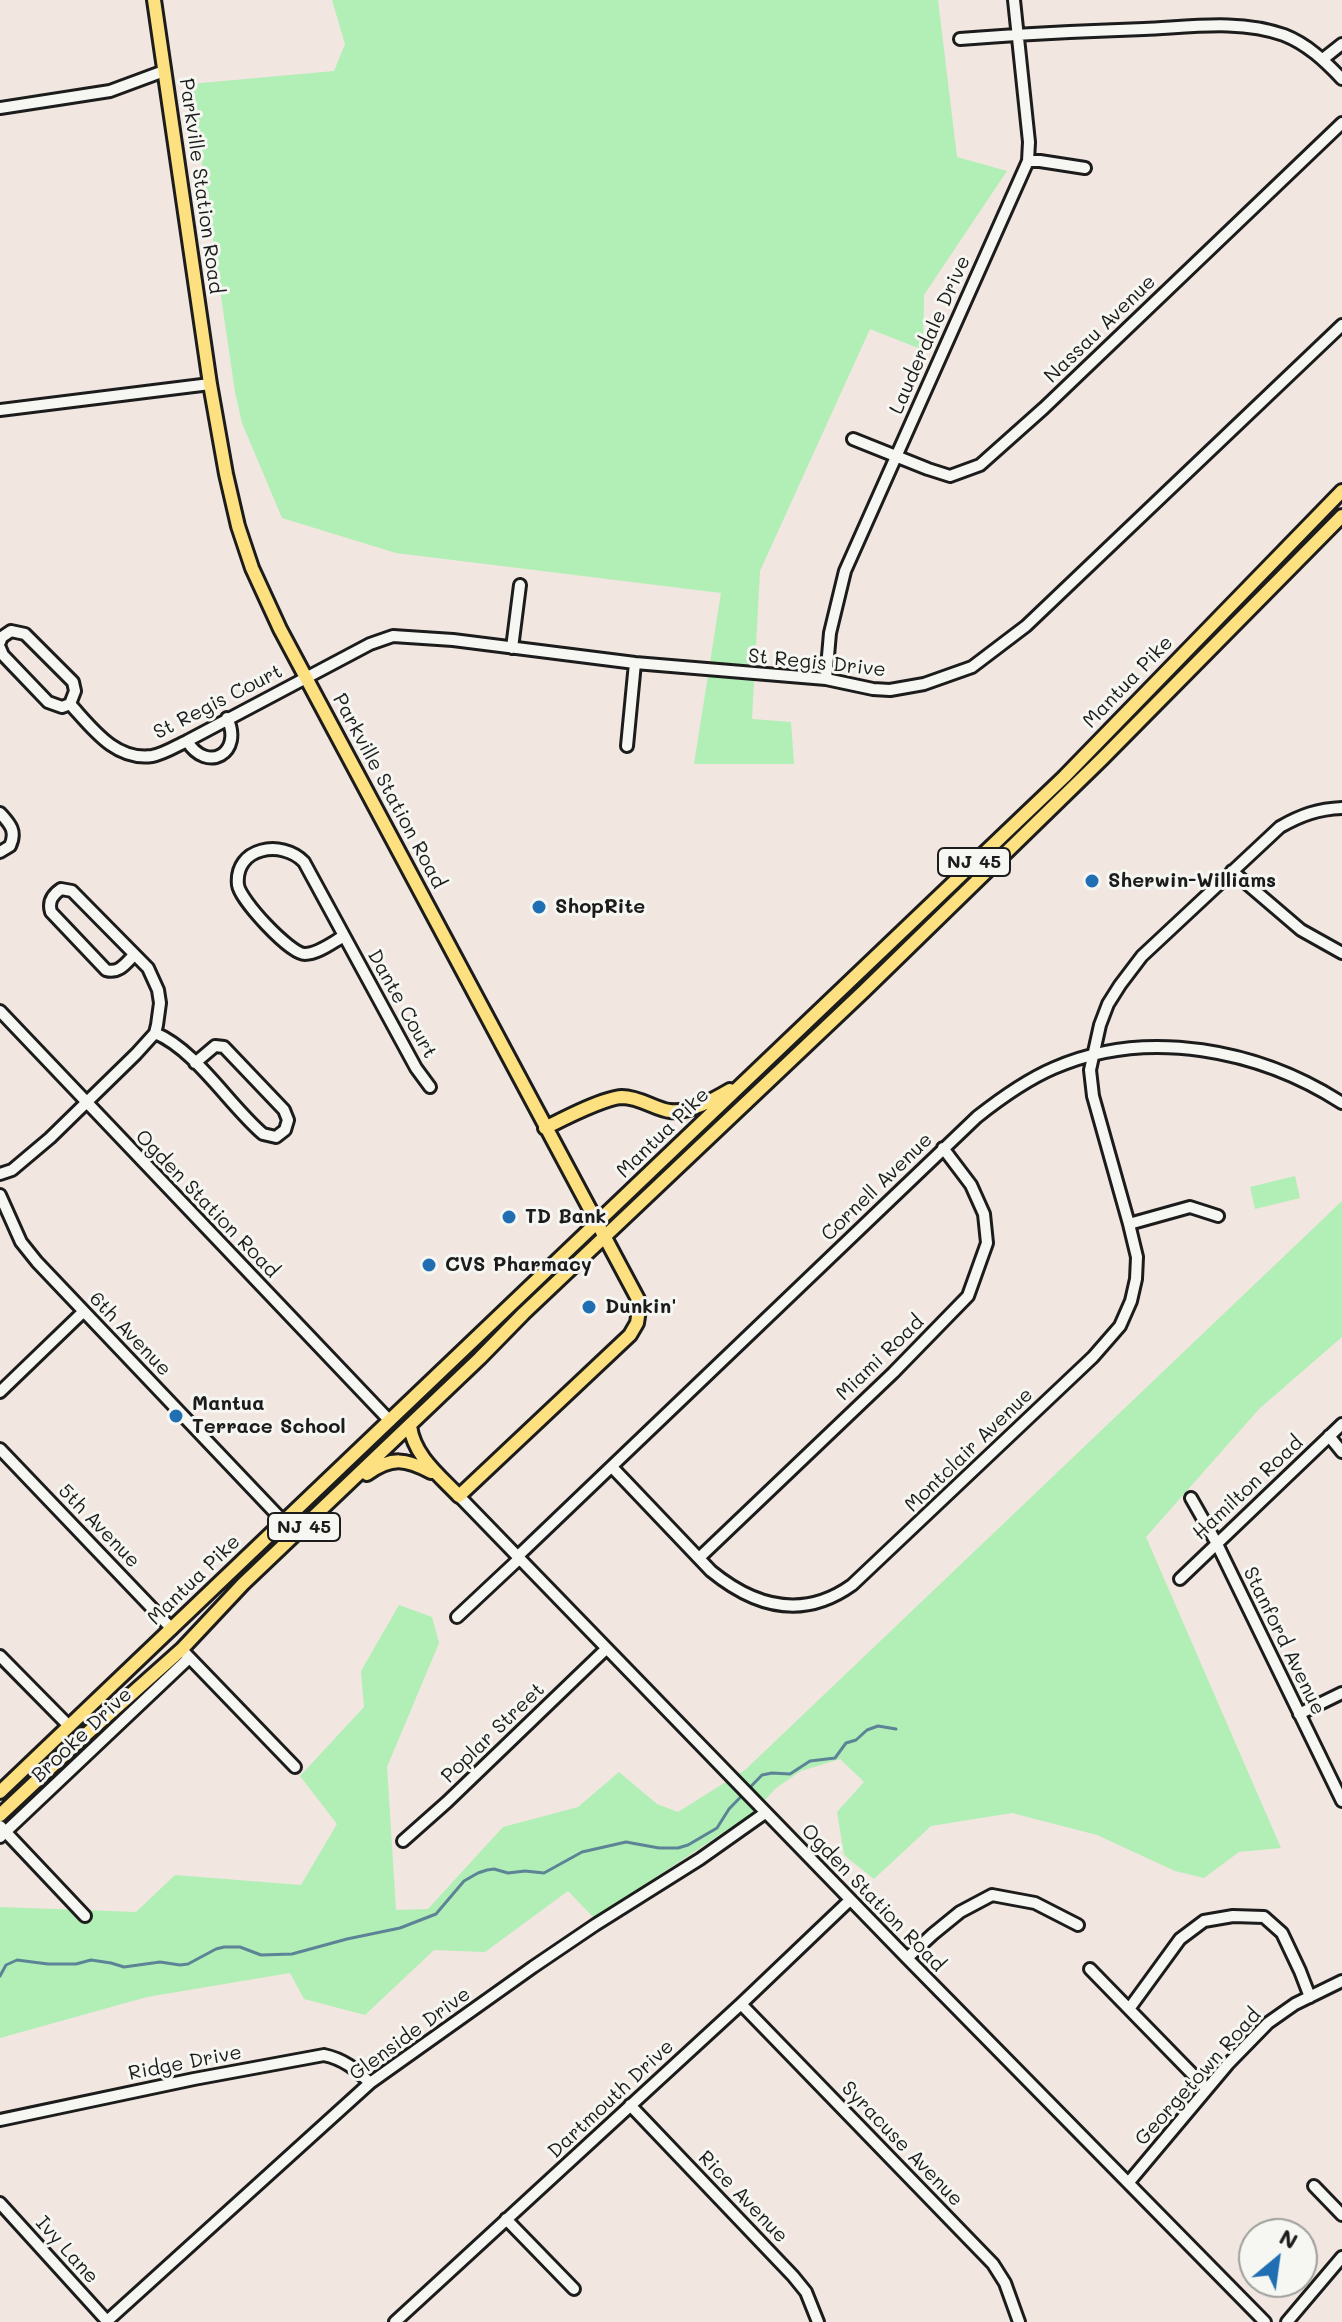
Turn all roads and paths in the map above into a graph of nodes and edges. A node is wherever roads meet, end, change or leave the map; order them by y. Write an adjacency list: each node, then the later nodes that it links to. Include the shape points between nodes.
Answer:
1 (154, 0): 7 (main road, Parkville Station Road)
2 (1014, 0): 3 (street, Lauderdale Drive)
3 (1017, 34): 4 (street); 6 (street, via 1256,28 1301,43); 11 (street, Lauderdale Drive)
4 (960, 39)
5 (1342, 44): 6 (street)
6 (1323, 59): 8 (street)
7 (164, 71): 9 (street, via 110,91); 14 (main road, Parkville Station Road)
8 (1342, 79)
9 (0, 108)
10 (1342, 123): 17 (street, Nassau Avenue, via 980,465 950,476)
11 (1028, 161): 12 (street); 17 (street, Lauderdale Drive)
12 (1085, 168)
13 (1342, 325): 26 (street, St Regis Drive, via 1026,626 972,667 890,690)
14 (210, 384): 15 (street); 25 (main road, Parkville Station Road, via 241,535 262,592)
15 (0, 410)
16 (853, 439): 17 (street, Nassau Avenue)
17 (896, 456): 26 (street, Lauderdale Drive, via 845,571 830,633)
18 (1342, 491): 42 (main road, Mantua Pike / NJ 45, via 1064,777)
19 (1342, 516): 53 (main road, Mantua Pike / NJ 45, via 1091,770)
20 (520, 585): 23 (street)
21 (0, 642): 27 (street, St Regis Court, via 11,631 25,634 73,682)
22 (0, 648): 27 (street, St Regis Court, via 48,702)
23 (512, 648): 24 (street, St Regis Drive); 25 (street, St Regis Drive, via 393,636)
24 (635, 663): 26 (street, St Regis Drive); 30 (street)
25 (306, 677): 28 (street, St Regis Court); 46 (main road, Parkville Station Road)
26 (826, 679)
27 (70, 704): 29 (street, St Regis Court, via 102,739 125,754 151,756)
28 (227, 718): 29 (street, St Regis Court); 29 (street, via 233,737 219,756 206,758)
29 (187, 741)
30 (627, 746)
31 (1342, 808): 34 (street, Montclair Avenue, via 1302,815 1280,827)
32 (0, 813): 33 (street, via 14,833 10,846)
33 (0, 852)
34 (1232, 871): 36 (street, via 1301,930); 40 (street, Montclair Avenue, via 1142,956 1120,985 1100,1025)
35 (344, 936): 35 (street, Dante Court, via 300,858 271,849 245,862 238,880 242,897 290,948 311,953); 43 (street, Dante Court)
36 (1342, 953)
37 (134, 955): 37 (street, via 72,891 61,889 52,897 51,912 106,970 117,970); 39 (street, via 148,968 158,990)
38 (0, 1011): 44 (street, Ogden Station Road)
39 (155, 1033): 41 (street); 44 (street)
40 (1094, 1054): 45 (street, Cornell Avenue, via 1137,1048 1211,1051 1264,1064); 47 (street, Cornell Avenue, via 1032,1078); 52 (street, Montclair Avenue, via 1093,1096)
41 (195, 1063): 41 (street, via 263,1134 276,1137 285,1130 284,1110 224,1047 215,1046)
42 (746, 1080): 46 (main road, via 692,1108 670,1111 621,1097); 51 (main road, Mantua Pike / NJ 45)
43 (430, 1087)
44 (86, 1103): 48 (street, via 29,1157); 56 (street, Ogden Station Road)
45 (1342, 1103)
46 (545, 1128): 51 (main road, Parkville Station Road)
47 (943, 1148): 62 (street, Cornell Avenue); 69 (street, Miami Road, via 971,1185 985,1222 987,1243 968,1296)
48 (0, 1174)
49 (0, 1195): 54 (street, 6th Avenue, via 21,1242)
50 (1218, 1216): 52 (street, via 1190,1207)
51 (597, 1224): 53 (main road, Parkville Station Road); 56 (main road, Mantua Pike / NJ 45)
52 (1129, 1224): 69 (street, Montclair Avenue, via 1136,1279 1120,1326 852,1585 815,1603 769,1604 726,1583)
53 (605, 1236): 58 (main road, Mantua Pike / NJ 45); 64 (main road, Parkville Station Road, via 640,1303 637,1323)
54 (83, 1312): 55 (street); 66 (street, 6th Avenue)
55 (0, 1392)
56 (390, 1421): 66 (main road, Mantua Pike / NJ 45)
57 (1342, 1424): 59 (street, Hamilton Road)
58 (410, 1426): 63 (main road, via 417,1451); 71 (main road, Mantua Pike / NJ 45)
59 (1329, 1436): 61 (street); 67 (street, Hamilton Road)
60 (0, 1449): 73 (street, 5th Avenue)
61 (1342, 1452)
62 (612, 1467): 68 (street, Cornell Avenue); 69 (street, Montclair Avenue)
63 (440, 1477): 64 (main road); 71 (main road, via 400,1460 372,1470 255,1580)
64 (459, 1496): 68 (street, Ogden Station Road)
65 (1191, 1498): 67 (street, Stanford Avenue)
66 (284, 1522): 73 (main road, Mantua Pike / NJ 45)
67 (1216, 1542): 70 (street, Hamilton Road); 78 (street, Stanford Avenue)
68 (519, 1557): 72 (street, Cornell Avenue); 74 (street, Ogden Station Road)
69 (699, 1558)
70 (1180, 1579)
71 (243, 1584): 75 (main road, Mantua Pike / NJ 45)
72 (457, 1617)
73 (172, 1629): 79 (main road, Mantua Pike / NJ 45)
74 (606, 1649): 83 (street, Ogden Station Road); 86 (street, Poplar Street)
75 (185, 1654): 80 (street); 84 (main road, Mantua Pike / NJ 45, via 81,1739); 85 (street, Brooke Drive)
76 (0, 1656): 79 (street)
77 (1342, 1693): 78 (street)
78 (1299, 1714): 82 (street, Stanford Avenue)
79 (69, 1726): 81 (main road, Mantua Pike / NJ 45)
80 (295, 1767)
81 (0, 1792)
82 (1342, 1801)
83 (765, 1813): 87 (street, Ogden Station Road); 96 (street, Glenside Drive)
84 (0, 1815)
85 (2, 1832): 88 (street)
86 (403, 1841)
87 (850, 1900): 90 (street, Ogden Station Road); 94 (street, Dartmouth Drive)
88 (85, 1916)
89 (1078, 1925): 90 (street, via 1035,1903 992,1895 960,1912)
90 (907, 1958): 100 (street, Ogden Station Road)
91 (1090, 1969): 95 (street)
92 (1342, 1981): 93 (street, Georgetown Road)
93 (1310, 1997): 95 (street, via 1282,1933 1264,1917 1233,1916 1204,1921 1180,1939); 97 (street, Georgetown Road, via 1268,2023)
94 (741, 2004): 98 (street, Dartmouth Drive); 110 (street, Syracuse Avenue, via 993,2264)
95 (1129, 2009): 97 (street)
96 (370, 2083): 99 (street, Ridge Drive, via 358,2070 324,2055); 107 (street, Glenside Drive)
97 (1207, 2089): 100 (street, Georgetown Road)
98 (630, 2105): 104 (street, Dartmouth Drive); 109 (street, Rice Avenue, via 793,2276)
99 (0, 2120)
100 (1129, 2182): 111 (street, Ogden Station Road)
101 (1314, 2186): 103 (street)
102 (0, 2203): 107 (street, Ivy Lane)
103 (1342, 2215)
104 (506, 2219): 106 (street); 108 (street, Dartmouth Drive)
105 (1342, 2257): 112 (street)
106 (574, 2289)
107 (106, 2322)
108 (395, 2322)
109 (818, 2322)
110 (1019, 2322)
111 (1265, 2322)
112 (1287, 2322)

